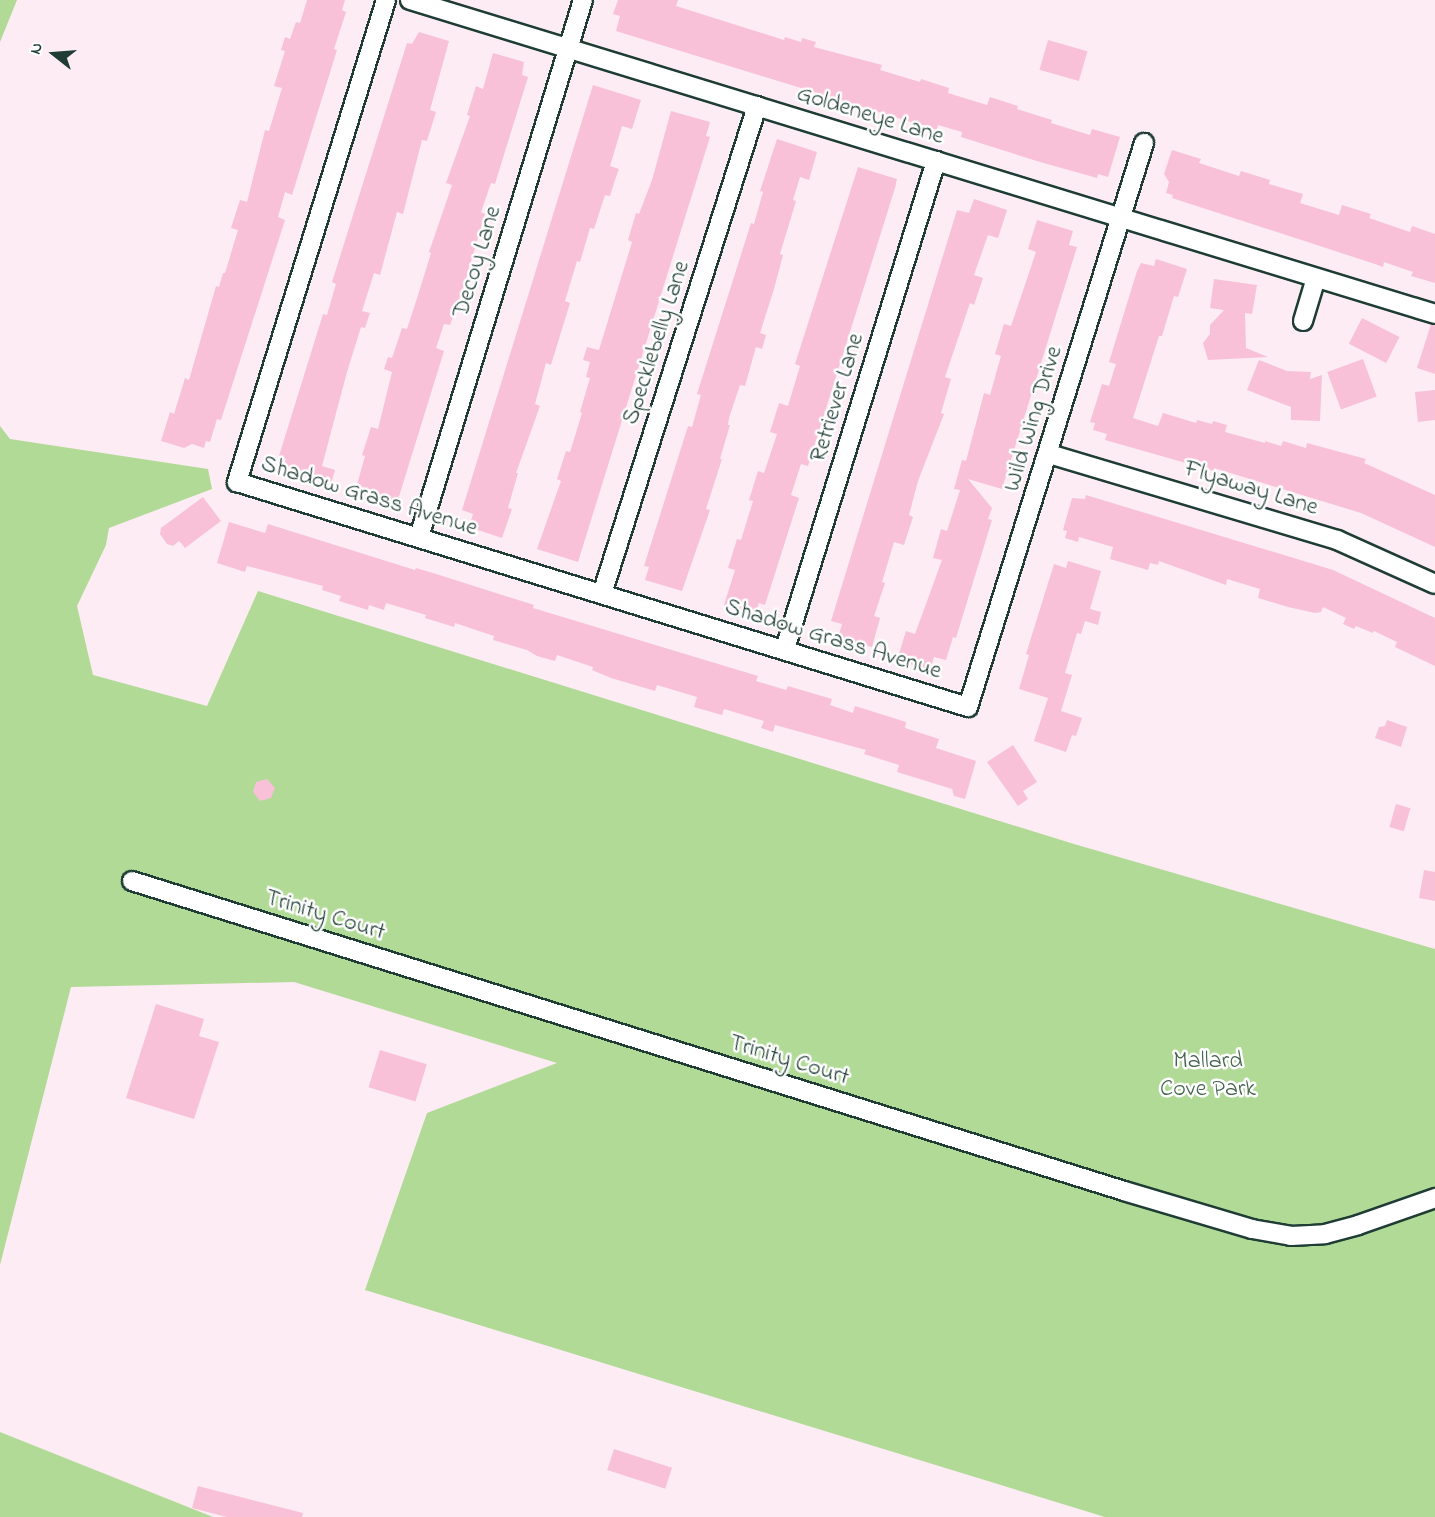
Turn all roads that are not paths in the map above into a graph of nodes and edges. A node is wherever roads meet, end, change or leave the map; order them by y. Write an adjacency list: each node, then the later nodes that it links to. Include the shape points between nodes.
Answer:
1 (386, 0): 13 (street, Shadow Grass Avenue, via 237,482)
2 (410, 0): 4 (street, Goldeneye Lane)
3 (583, 0): 4 (street, Decoy Lane)
4 (569, 48): 5 (street, Goldeneye Lane); 13 (street, Decoy Lane)
5 (757, 106): 7 (street, Goldeneye Lane); 15 (street, Specklebelly Lane)
6 (1144, 143): 8 (street, Wild Wing Drive)
7 (936, 161): 8 (street, Goldeneye Lane); 16 (street, Retriever Lane)
8 (1120, 219): 9 (street, Goldeneye Lane); 12 (street, Wild Wing Drive)
9 (1316, 278): 10 (street, Goldeneye Lane); 11 (street)
10 (1435, 314)
11 (1303, 321)
12 (1049, 454): 14 (street, Flyaway Lane, via 1337,540); 17 (street, Wild Wing Drive)
13 (419, 537): 15 (street, Shadow Grass Avenue)
14 (1435, 584)
15 (602, 594): 16 (street, Shadow Grass Avenue)
16 (785, 649): 17 (street, Shadow Grass Avenue)
17 (968, 707)
18 (132, 881): 19 (street, Trinity Court, via 1252,1229 1291,1236 1325,1234)
19 (1435, 1198)

